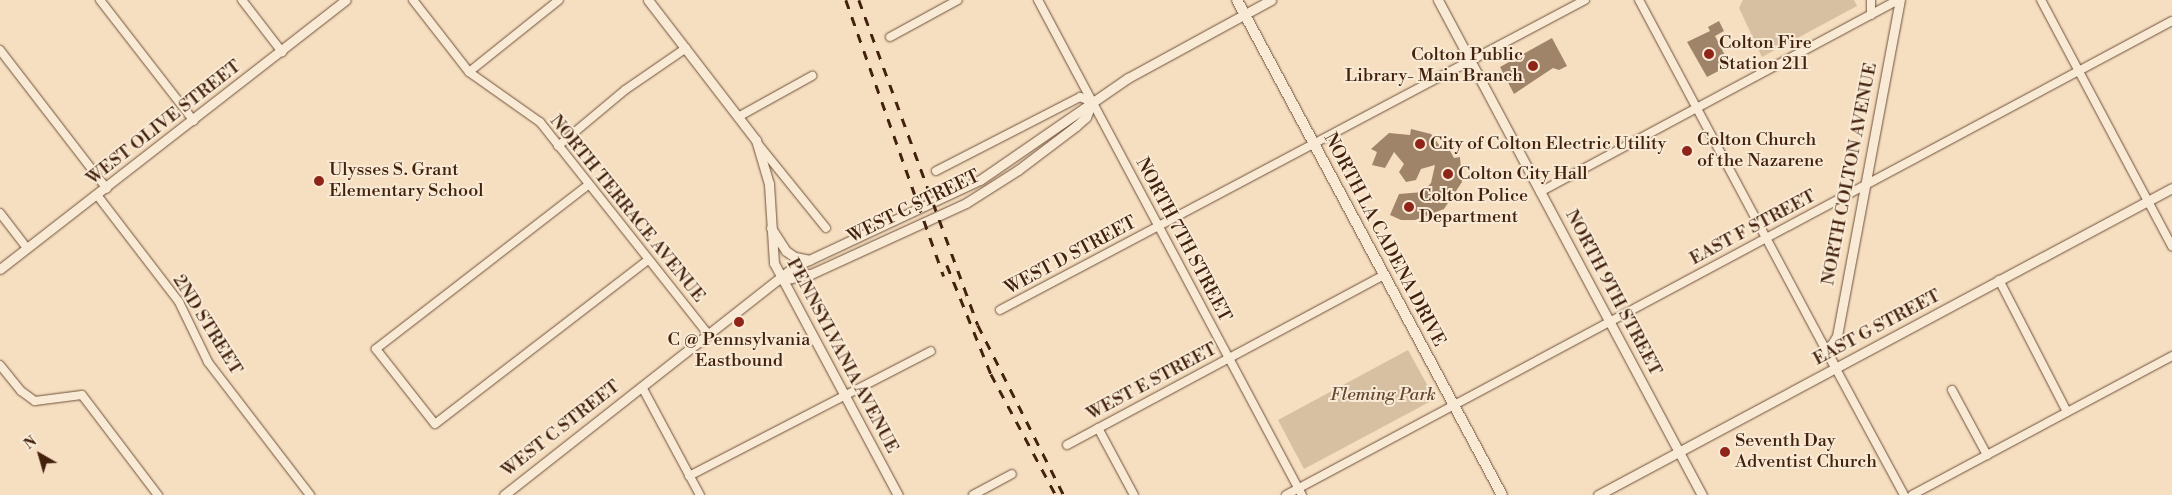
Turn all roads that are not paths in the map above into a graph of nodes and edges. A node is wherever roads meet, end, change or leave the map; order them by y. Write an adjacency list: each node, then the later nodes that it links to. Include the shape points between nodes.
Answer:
1 (100, 0): 31 (street)
2 (242, 0): 23 (street)
3 (346, 0): 23 (street, WEST OLIVE STREET)
4 (413, 0): 26 (street, NORTH TERRACE AVENUE)
5 (559, 0): 26 (street)
6 (649, 0): 21 (street, PENNSYLVANIA AVENUE)
7 (958, 0): 20 (street)
8 (1038, 0): 28 (street, NORTH 7TH STREET)
9 (1237, 0): 17 (main road, NORTH LA CADENA DRIVE)
10 (1271, 0): 17 (street, WEST C STREET)
11 (1438, 0): 24 (street, NORTH 9TH STREET)
12 (1585, 0): 24 (street, WEST D STREET)
13 (1639, 0): 29 (street)
14 (1871, 0): 18 (street)
15 (1899, 0): 18 (street); 37 (street, NORTH COLTON AVENUE)
16 (2041, 0): 25 (street)
17 (1245, 14): 28 (street, WEST C STREET); 33 (main road, NORTH LA CADENA DRIVE)
18 (1871, 15): 29 (street)
19 (2172, 21): 25 (street, EAST F STREET)
20 (890, 37)
21 (686, 48): 30 (street, PENNSYLVANIA AVENUE); 34 (street, via 625,90)
22 (0, 50): 38 (street)
23 (282, 52): 31 (street, WEST OLIVE STREET)
24 (1470, 61): 33 (street, WEST D STREET); 40 (street, NORTH 9TH STREET)
25 (2079, 71): 37 (street, EAST F STREET); 42 (street)
26 (469, 72): 34 (street, NORTH TERRACE AVENUE, via 540,122)
27 (812, 76): 30 (street)
28 (1092, 102): 35 (street, via 1080,97); 44 (street, NORTH 7TH STREET); 51 (street, WEST C STREET, via 980,180); 54 (street, WEST C STREET, via 1086,117 1076,126 1018,170 966,203 811,274)
29 (1697, 108): 40 (street); 47 (street)
30 (738, 117): 32 (street, PENNSYLVANIA AVENUE)
31 (194, 121): 38 (street, WEST OLIVE STREET)
32 (756, 140): 45 (street, PENNSYLVANIA AVENUE, via 769,184); 46 (street, PENNSYLVANIA AVENUE)
33 (1314, 144): 44 (street, WEST D STREET); 53 (main road, NORTH LA CADENA DRIVE)
34 (558, 146): 36 (street, NORTH TERRACE AVENUE)
35 (936, 171)
36 (588, 185): 50 (street, NORTH TERRACE AVENUE); 50 (street, via 376,349 435,424)
37 (1865, 186): 47 (street, EAST F STREET); 60 (street, NORTH COLTON AVENUE, via 1837,336)
38 (106, 188): 41 (street, WEST OLIVE STREET)
39 (2172, 188): 42 (street, EAST G STREET)
40 (1540, 192): 57 (street, NORTH 9TH STREET)
41 (97, 196): 49 (street, WEST OLIVE STREET); 78 (street, 2ND STREET, via 179,302 208,362)
42 (2148, 201): 48 (street); 55 (street, EAST G STREET)
43 (0, 213): 49 (street)
44 (1159, 226): 56 (street, WEST D STREET); 62 (street, NORTH 7TH STREET)
45 (770, 228): 51 (street, via 795,258); 54 (street, PENNSYLVANIA AVENUE, via 771,251)
46 (826, 228)
47 (1766, 238): 57 (street, EAST F STREET); 60 (street)
48 (2172, 246)
49 (27, 248): 52 (street, WEST OLIVE STREET)
50 (648, 260): 58 (street, NORTH TERRACE AVENUE)
51 (812, 260): 54 (street, WEST C STREET, via 794,268)
52 (0, 270)
53 (1384, 275): 62 (street, WEST E STREET); 68 (main road, NORTH LA CADENA DRIVE)
54 (782, 280): 58 (street, WEST C STREET); 67 (street, PENNSYLVANIA AVENUE)
55 (1999, 280): 64 (street, EAST G STREET); 69 (street)
56 (1000, 310)
57 (1610, 322): 68 (street, EAST F STREET); 72 (street, NORTH 9TH STREET)
58 (709, 335): 65 (street, WEST C STREET)
59 (931, 351): 67 (street)
60 (1827, 352): 64 (street)
61 (2172, 356): 69 (street)
62 (1229, 359): 70 (street, WEST E STREET); 76 (street, NORTH 7TH STREET)
63 (0, 365): 77 (street, via 21,391 35,402 82,396)
64 (1836, 369): 72 (street, EAST G STREET); 88 (street)
65 (642, 387): 75 (street); 79 (street, WEST C STREET)
66 (1952, 390): 73 (street)
67 (843, 394): 75 (street); 81 (street, PENNSYLVANIA AVENUE)
68 (1453, 405): 76 (street, EAST F STREET); 85 (main road, NORTH LA CADENA DRIVE)
69 (2067, 412): 73 (street)
70 (1098, 428): 71 (street, WEST E STREET); 83 (street)
71 (1067, 445)
72 (1679, 451): 86 (street, EAST G STREET); 87 (street, NORTH 9TH STREET)
73 (1987, 455): 89 (street)
74 (1012, 474): 82 (street)
75 (689, 476): 80 (street)
76 (1300, 492): 84 (street, EAST F STREET)
77 (158, 495)
78 (310, 495)
79 (504, 495)
80 (700, 495)
81 (898, 495)
82 (973, 495)
83 (1134, 495)
84 (1286, 495)
85 (1502, 495)
86 (1598, 495)
87 (1702, 495)
88 (1904, 495)
89 (1912, 495)

